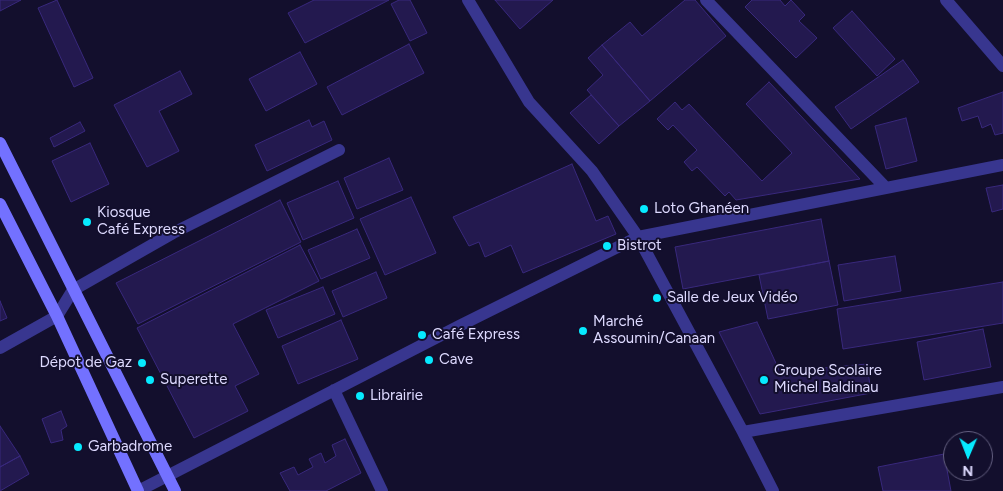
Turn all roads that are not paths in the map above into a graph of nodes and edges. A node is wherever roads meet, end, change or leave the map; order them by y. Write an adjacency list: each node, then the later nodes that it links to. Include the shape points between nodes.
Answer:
1 (468, 0): 10 (street, via 529,102 592,172)
2 (706, 0): 8 (street)
3 (946, 0): 4 (street)
4 (1003, 66)
5 (0, 143): 11 (street)
6 (340, 150): 11 (street, via 173,233)
7 (1003, 165): 8 (street)
8 (886, 188): 10 (street)
9 (0, 204): 12 (street)
10 (638, 237): 15 (street); 16 (street)
11 (73, 290): 12 (street); 17 (street)
12 (57, 316): 13 (street); 18 (street)
13 (0, 348)
14 (1003, 387): 16 (street)
15 (334, 390): 17 (street); 20 (street)
16 (744, 432): 21 (street)
17 (167, 476): 18 (street); 19 (street)
18 (138, 491)
19 (175, 491)
20 (382, 491)
21 (773, 491)

